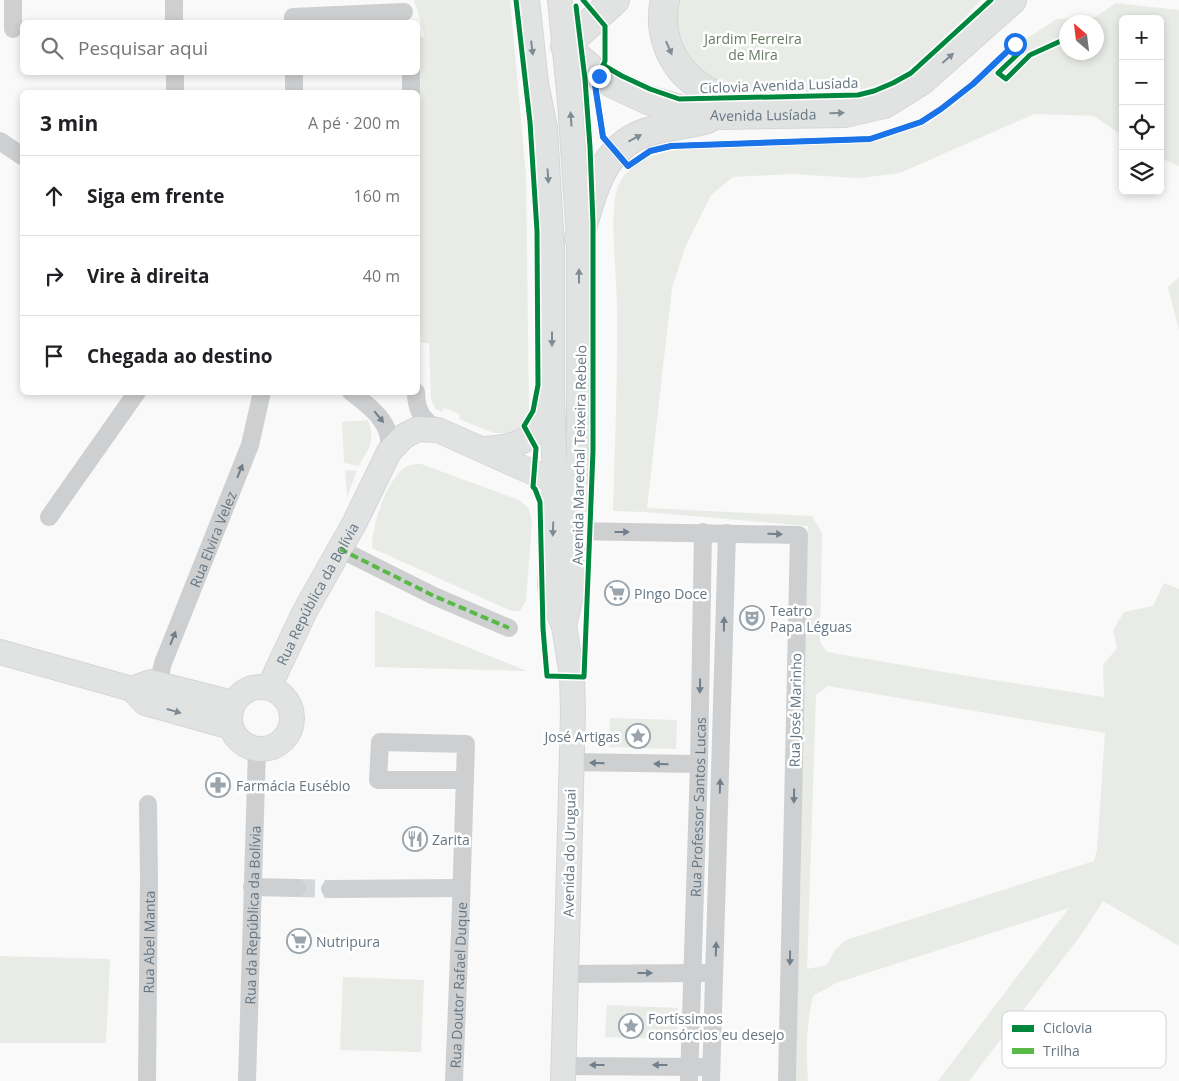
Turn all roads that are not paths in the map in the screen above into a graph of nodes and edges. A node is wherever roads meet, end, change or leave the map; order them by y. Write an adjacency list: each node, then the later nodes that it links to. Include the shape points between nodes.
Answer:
1 (13, 0): 13 (street)
2 (174, 0): 11 (street)
3 (527, 0): 24 (street, Avenida Marechal Teixeira Rebelo, one-way to 24, via 536,83)
4 (540, 0): 15 (street, via 546,20)
5 (560, 0): 15 (street, Avenida Marechal Teixeira Rebelo)
6 (615, 0): 15 (main road)
7 (664, 0): 22 (main road, one-way to 22, via 664,36 679,67 710,93)
8 (990, 0): 14 (main road)
9 (1012, 0): 14 (main road, Avenida Lusíada)
10 (403, 11): 12 (street, via 293,17)
11 (174, 20)
12 (293, 20)
13 (13, 29)
14 (973, 34): 22 (main road, Avenida Lusíada, one-way to 14, via 845,113 884,104 922,81)
15 (564, 46): 23 (main road, Avenida Lusíada, via 599,76 648,100 690,112); 24 (street, via 549,79); 27 (street, Avenida Marechal Teixeira Rebelo, one-way to 15)
16 (175, 75): 19 (street)
17 (294, 75): 20 (street)
18 (411, 75): 21 (street)
19 (175, 90)
20 (294, 90)
21 (411, 90)
22 (754, 114): 23 (main road, Avenida Lusíada)
23 (724, 115): 27 (main road, one-way to 23, via 603,168 627,142 653,130 689,125)
24 (545, 128): 32 (street, Avenida Marechal Teixeira Rebelo, one-way to 32, via 552,247)
25 (0, 141): 26 (street)
26 (20, 155)
27 (579, 238): 36 (street, Avenida Marechal Teixeira Rebelo, one-way to 27)
28 (135, 395): 38 (street)
29 (261, 395): 46 (street, Rua Elvira Velez, one-way to 29, via 163,663 250,446)
30 (355, 395): 35 (street, one-way to 35, via 383,421 390,436)
31 (416, 395): 33 (street, via 420,415)
32 (552, 395): 34 (street, via 546,415 530,436 509,447); 37 (street, Avenida Marechal Teixeira Rebelo)
33 (438, 430): 34 (street); 35 (street, via 426,428 410,432)
34 (482, 449): 37 (street)
35 (389, 452): 42 (street, Rua República da Bolívia)
36 (578, 465): 37 (street, via 568,478); 39 (street, Avenida Marechal Teixeira Rebelo)
37 (555, 480): 39 (street, via 568,494); 43 (street, Avenida Marechal Teixeira Rebelo, one-way to 43, via 550,586)
38 (49, 517)
39 (574, 528): 40 (street, Rua José Marinho, one-way to 40); 43 (street, Avenida Marechal Teixeira Rebelo, via 572,591)
40 (703, 532): 41 (street, Rua José Marinho); 53 (street, Rua Professor Santos Lucas, one-way to 53)
41 (727, 533): 61 (street, Rua Professor Santos Lucas, one-way to 41); 69 (street, Rua José Marinho, one-way to 69, via 799,535)
42 (340, 549): 44 (street, via 434,596); 47 (street, Rua República da Bolívia, via 305,611)
43 (564, 626): 52 (street, Avenida do Uruguai, via 572,676)
44 (510, 628)
45 (0, 652): 48 (street)
46 (158, 684): 48 (street, via 151,682); 49 (street)
47 (269, 688): 49 (street, via 261,686 245,690); 51 (street, via 284,696 293,720 281,742)
48 (132, 690): 50 (street, one-way to 50, via 145,703)
49 (233, 703): 50 (street)
50 (231, 727): 51 (street, via 240,742)
51 (257, 749): 56 (street, Rua da República da Bolívia)
52 (571, 762): 53 (street, one-way to 52); 62 (street, Avenida do Uruguai)
53 (699, 764): 60 (street, Rua Professor Santos Lucas)
54 (465, 780): 54 (street, Rua Doutor Rafael Duque, via 378,780 380,742 466,744); 58 (street, Rua Doutor Rafael Duque)
55 (148, 804): 66 (street, Rua Abel Manta)
56 (252, 887): 57 (street); 67 (street, Rua da República da Bolívia)
57 (297, 888)
58 (461, 888): 59 (street, Rua Doutor Rafael Duque); 68 (street, Rua Doutor Rafael Duque)
59 (330, 889)
60 (693, 973): 61 (street); 62 (street, one-way to 60); 64 (street, Rua Professor Santos Lucas)
61 (715, 973): 65 (street, Rua Professor Santos Lucas)
62 (566, 974): 63 (street, Avenida do Uruguai)
63 (563, 1073): 64 (street, one-way to 63)
64 (689, 1073): 65 (street)
65 (711, 1074)
66 (147, 1081)
67 (247, 1081)
68 (454, 1081)
69 (787, 1081)

